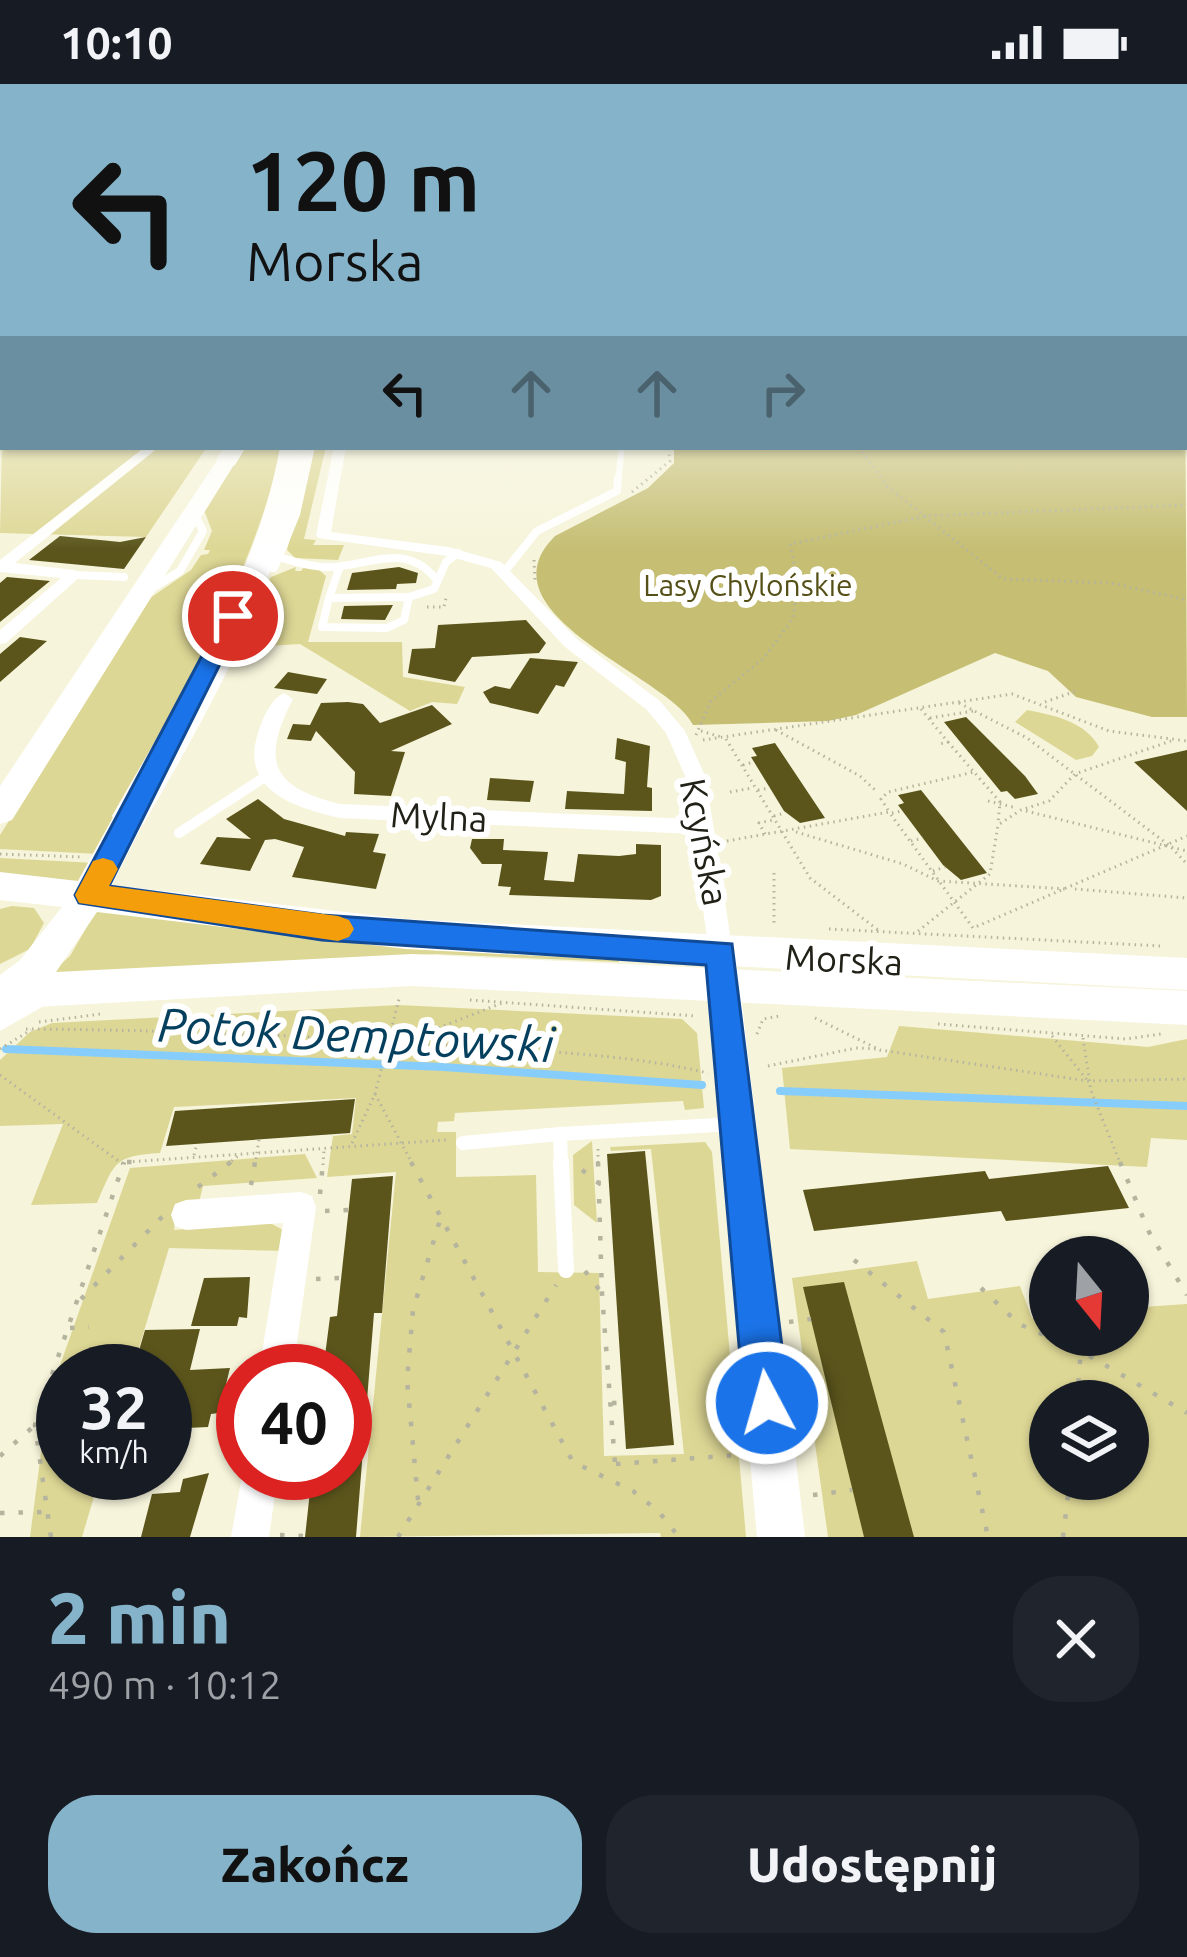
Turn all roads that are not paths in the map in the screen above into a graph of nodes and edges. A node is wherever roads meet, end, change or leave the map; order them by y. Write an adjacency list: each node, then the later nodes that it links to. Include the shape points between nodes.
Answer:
1 (149, 450): 10 (street)
2 (290, 450): 17 (highway, via 270,534)
3 (309, 450): 8 (street)
4 (339, 450): 7 (street, Kcyńska, via 323,536)
5 (622, 450): 11 (lane, via 617,491 533,532)
6 (231, 454): 14 (main road)
7 (458, 554): 11 (street, Kcyńska); 13 (lane)
8 (280, 563): 9 (lane); 17 (highway)
9 (340, 566): 13 (lane, via 411,558); 16 (lane)
10 (1, 567): 12 (street)
11 (505, 571): 23 (street, Kcyńska, via 571,643 636,690 675,731 696,778)
12 (74, 575): 14 (lane); 18 (street)
13 (435, 578): 15 (lane, via 434,589)
14 (133, 586): 21 (main road)
15 (410, 597): 16 (lane); 16 (lane, via 400,624 370,629 322,627)
16 (329, 598)
17 (233, 616): 22 (highway)
18 (0, 639)
19 (284, 699): 20 (street, via 262,746)
20 (268, 775): 23 (street, Mylna, via 300,801 340,811); 24 (lane)
21 (0, 812)
22 (130, 816): 25 (main road)
23 (704, 827): 28 (street, Kcyńska)
24 (179, 833)
25 (94, 876): 26 (main road, Morska); 28 (main road, Morska, via 322,927); 29 (main road)
26 (0, 886)
27 (1176, 960): 28 (main road, Morska)
28 (722, 969): 29 (main road, Morska, via 412,970); 30 (main road, Morska); 31 (street, Kcyńska)
29 (18, 1009)
30 (1177, 1021)
31 (737, 1124): 32 (lane); 39 (street, Kcyńska)
32 (560, 1134): 33 (lane); 35 (lane)
33 (463, 1144)
34 (178, 1209): 36 (street, via 302,1207)
35 (566, 1270)
36 (288, 1344)
37 (260, 1500): 38 (street)
38 (261, 1536)
39 (781, 1537)

